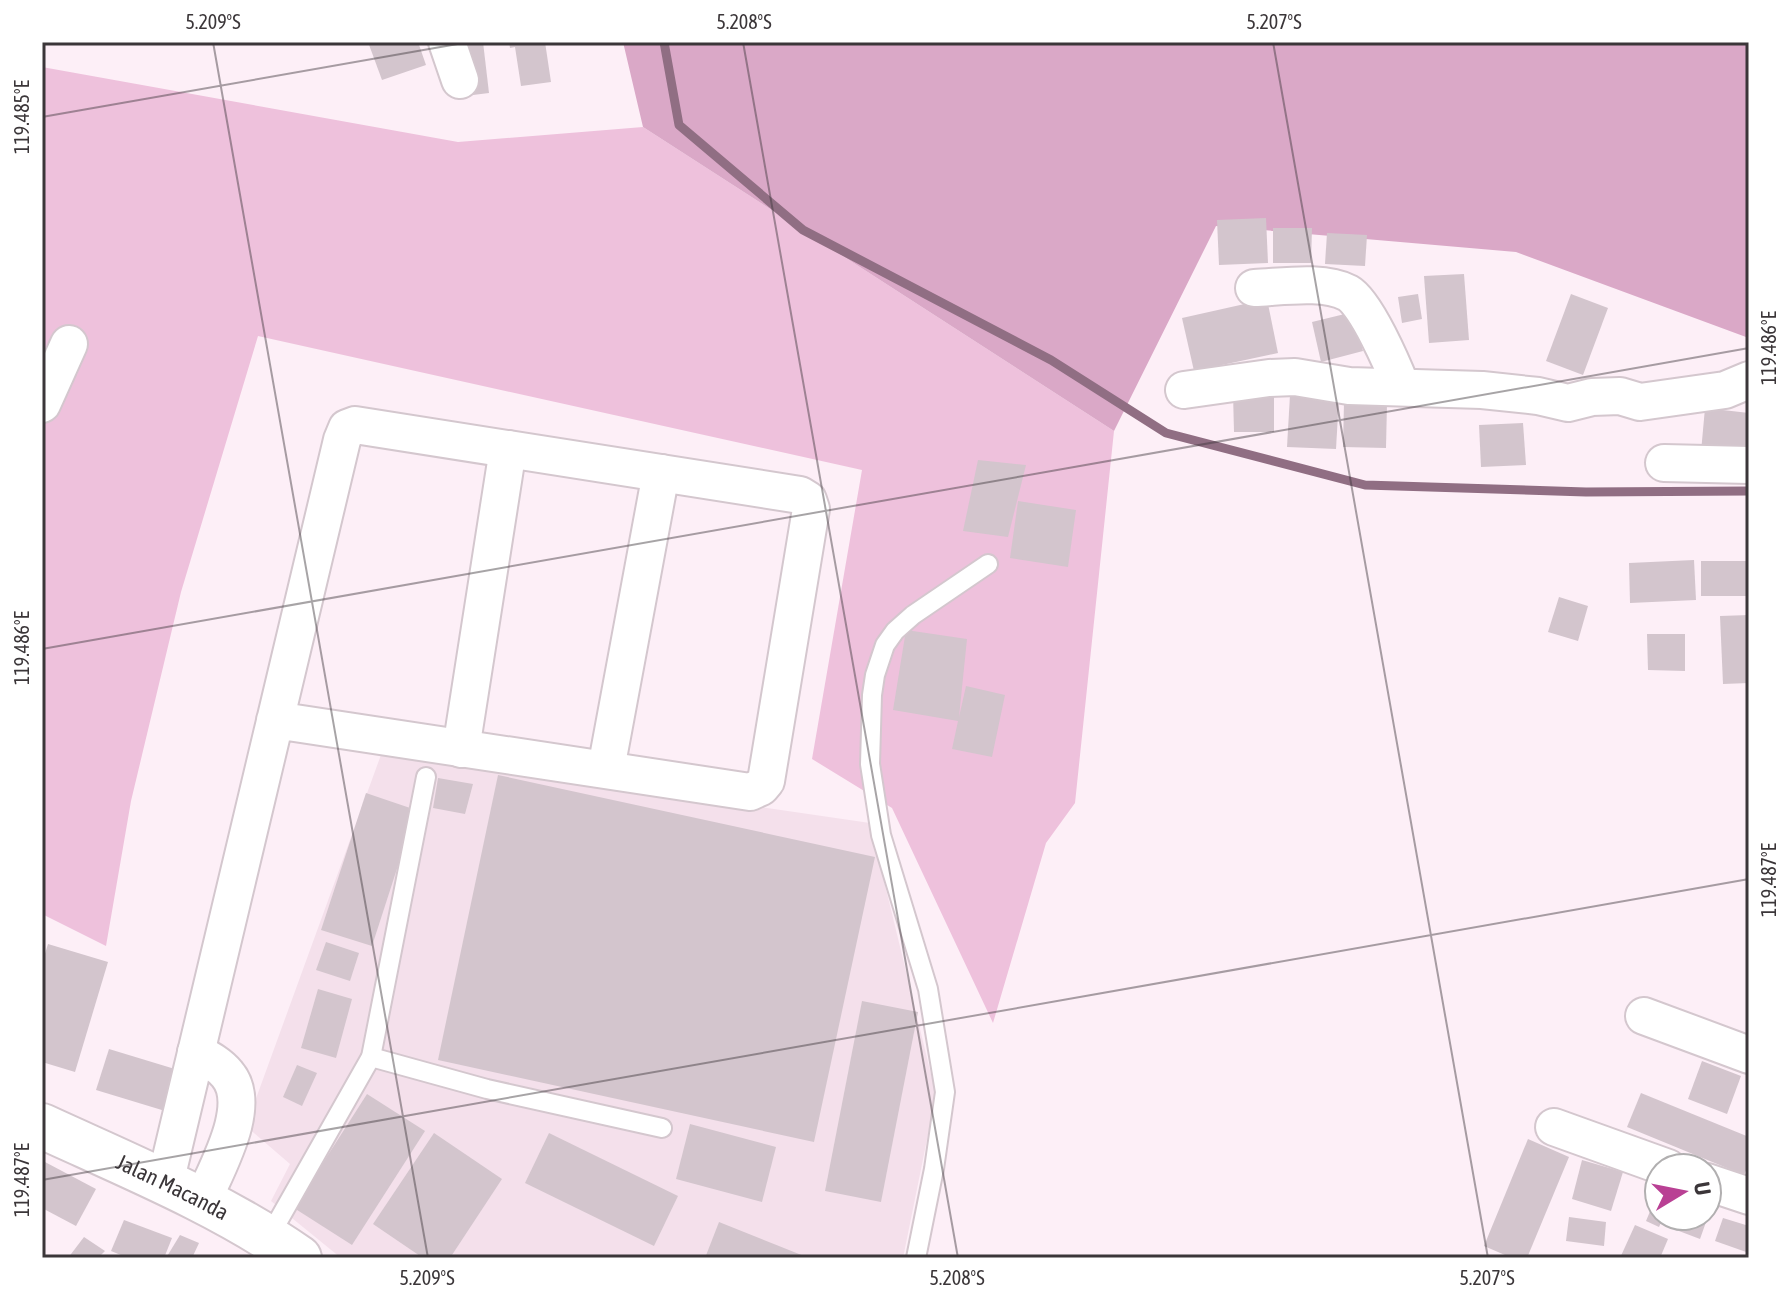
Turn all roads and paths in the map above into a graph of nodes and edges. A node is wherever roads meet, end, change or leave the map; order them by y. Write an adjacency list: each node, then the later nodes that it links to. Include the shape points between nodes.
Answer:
1 (447, 42): 2 (street)
2 (460, 80)
3 (1254, 288): 6 (street, via 1327,288 1356,298)
4 (69, 344): 8 (street)
5 (1749, 380): 6 (street, via 1725,390 1640,402 1620,396 1568,403 1482,390)
6 (1401, 386): 7 (street, via 1349,386 1295,377)
7 (1184, 390)
8 (42, 404)
9 (508, 449): 12 (street); 14 (street, via 355,425 347,428); 15 (street)
10 (1664, 463): 11 (street)
11 (1749, 465)
12 (661, 473): 16 (street); 16 (street, via 808,500 811,509 766,781 750,792)
13 (988, 564): 30 (lane, via 895,631 885,645 872,695 870,764 881,835 928,989 945,1092)
14 (275, 720): 15 (street); 19 (street)
15 (461, 749): 16 (street)
16 (606, 769)
17 (426, 777): 21 (lane)
18 (1644, 1016): 20 (street)
19 (196, 1052): 27 (street); 27 (street, via 230,1076 238,1108 232,1133)
20 (1749, 1055)
21 (371, 1057): 24 (lane); 29 (lane)
22 (42, 1126): 27 (street, Jalan Macanda)
23 (1554, 1127): 25 (street)
24 (662, 1128)
25 (1643, 1159)
26 (1723, 1187): 28 (street)
27 (184, 1192): 29 (street, Jalan Macanda)
28 (1749, 1196)
29 (284, 1248)
30 (916, 1258)

